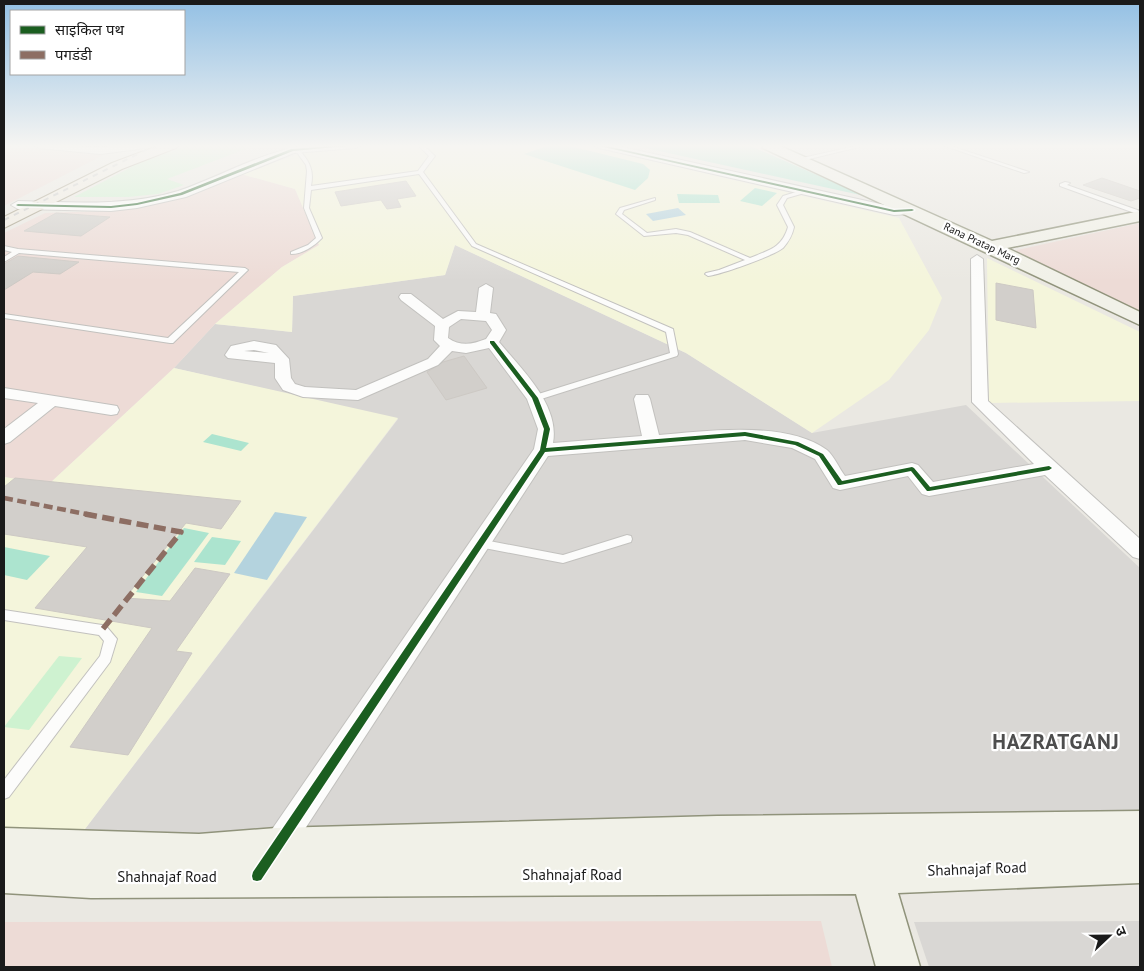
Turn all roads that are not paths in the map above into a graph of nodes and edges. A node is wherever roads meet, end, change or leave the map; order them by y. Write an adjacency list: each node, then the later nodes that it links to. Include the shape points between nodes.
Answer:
1 (57, 190): 12 (main road)
2 (190, 190): 12 (street, via 158,201 110,207)
3 (309, 190): 20 (lane, via 306,205 319,238)
4 (434, 190): 34 (lane, via 474,245 670,331 674,354)
5 (803, 190): 9 (street)
6 (824, 190): 11 (street, via 878,202)
7 (870, 190): 11 (main road, Rana Pratap Marg)
8 (1076, 190): 15 (lane)
9 (806, 191): 13 (street, via 894,211); 21 (lane, via 785,197 780,205 791,227 788,238 779,248)
10 (653, 200): 21 (lane, via 622,209 619,214 646,235 676,231 690,234)
11 (894, 201): 13 (main road, Rana Pratap Marg)
12 (34, 202): 14 (main road); 16 (main road)
13 (912, 210): 19 (main road, Rana Pratap Marg)
14 (4, 212)
15 (1140, 214): 19 (main road)
16 (4, 223)
17 (4, 248): 18 (lane)
18 (18, 252): 22 (lane); 26 (lane, via 245,270 170,341)
19 (984, 252): 28 (main road, Rana Pratap Marg); 41 (street, via 980,402)
20 (293, 253)
21 (748, 259): 23 (lane)
22 (4, 260)
23 (708, 274)
24 (486, 288): 27 (street)
25 (406, 298): 29 (street)
26 (4, 316)
27 (483, 316): 29 (street, via 458,315); 30 (street, via 491,317 499,330)
28 (1140, 319)
29 (442, 325): 31 (street, via 441,340)
30 (492, 342): 31 (street, via 470,350); 34 (street)
31 (449, 346): 32 (street, via 433,362 358,395 303,392 289,387 283,378)
32 (280, 359)
33 (4, 393): 35 (street)
34 (536, 398): 40 (street, via 547,429)
35 (51, 400): 37 (street); 38 (street)
36 (642, 400): 39 (street)
37 (111, 410)
38 (4, 438)
39 (652, 441): 40 (street); 41 (street, via 745,434 796,443 821,455 840,483 912,469 929,489)
40 (542, 450): 43 (street)
41 (1050, 468): 44 (street)
42 (627, 539): 43 (lane, via 563,559)
43 (479, 543): 50 (street)
44 (1140, 551)
45 (4, 615): 46 (lane, via 102,630 111,639 106,658)
46 (4, 792)
47 (1140, 831): 49 (main road)
48 (4, 848): 50 (main road, via 199,854)
49 (866, 854): 50 (main road, Shahnajaf Road); 51 (main road, Shahnajaf Road); 53 (main road)
50 (267, 862): 52 (main road, Shahnajaf Road, via 91,877)
51 (1140, 862)
52 (4, 872)
53 (898, 967)

